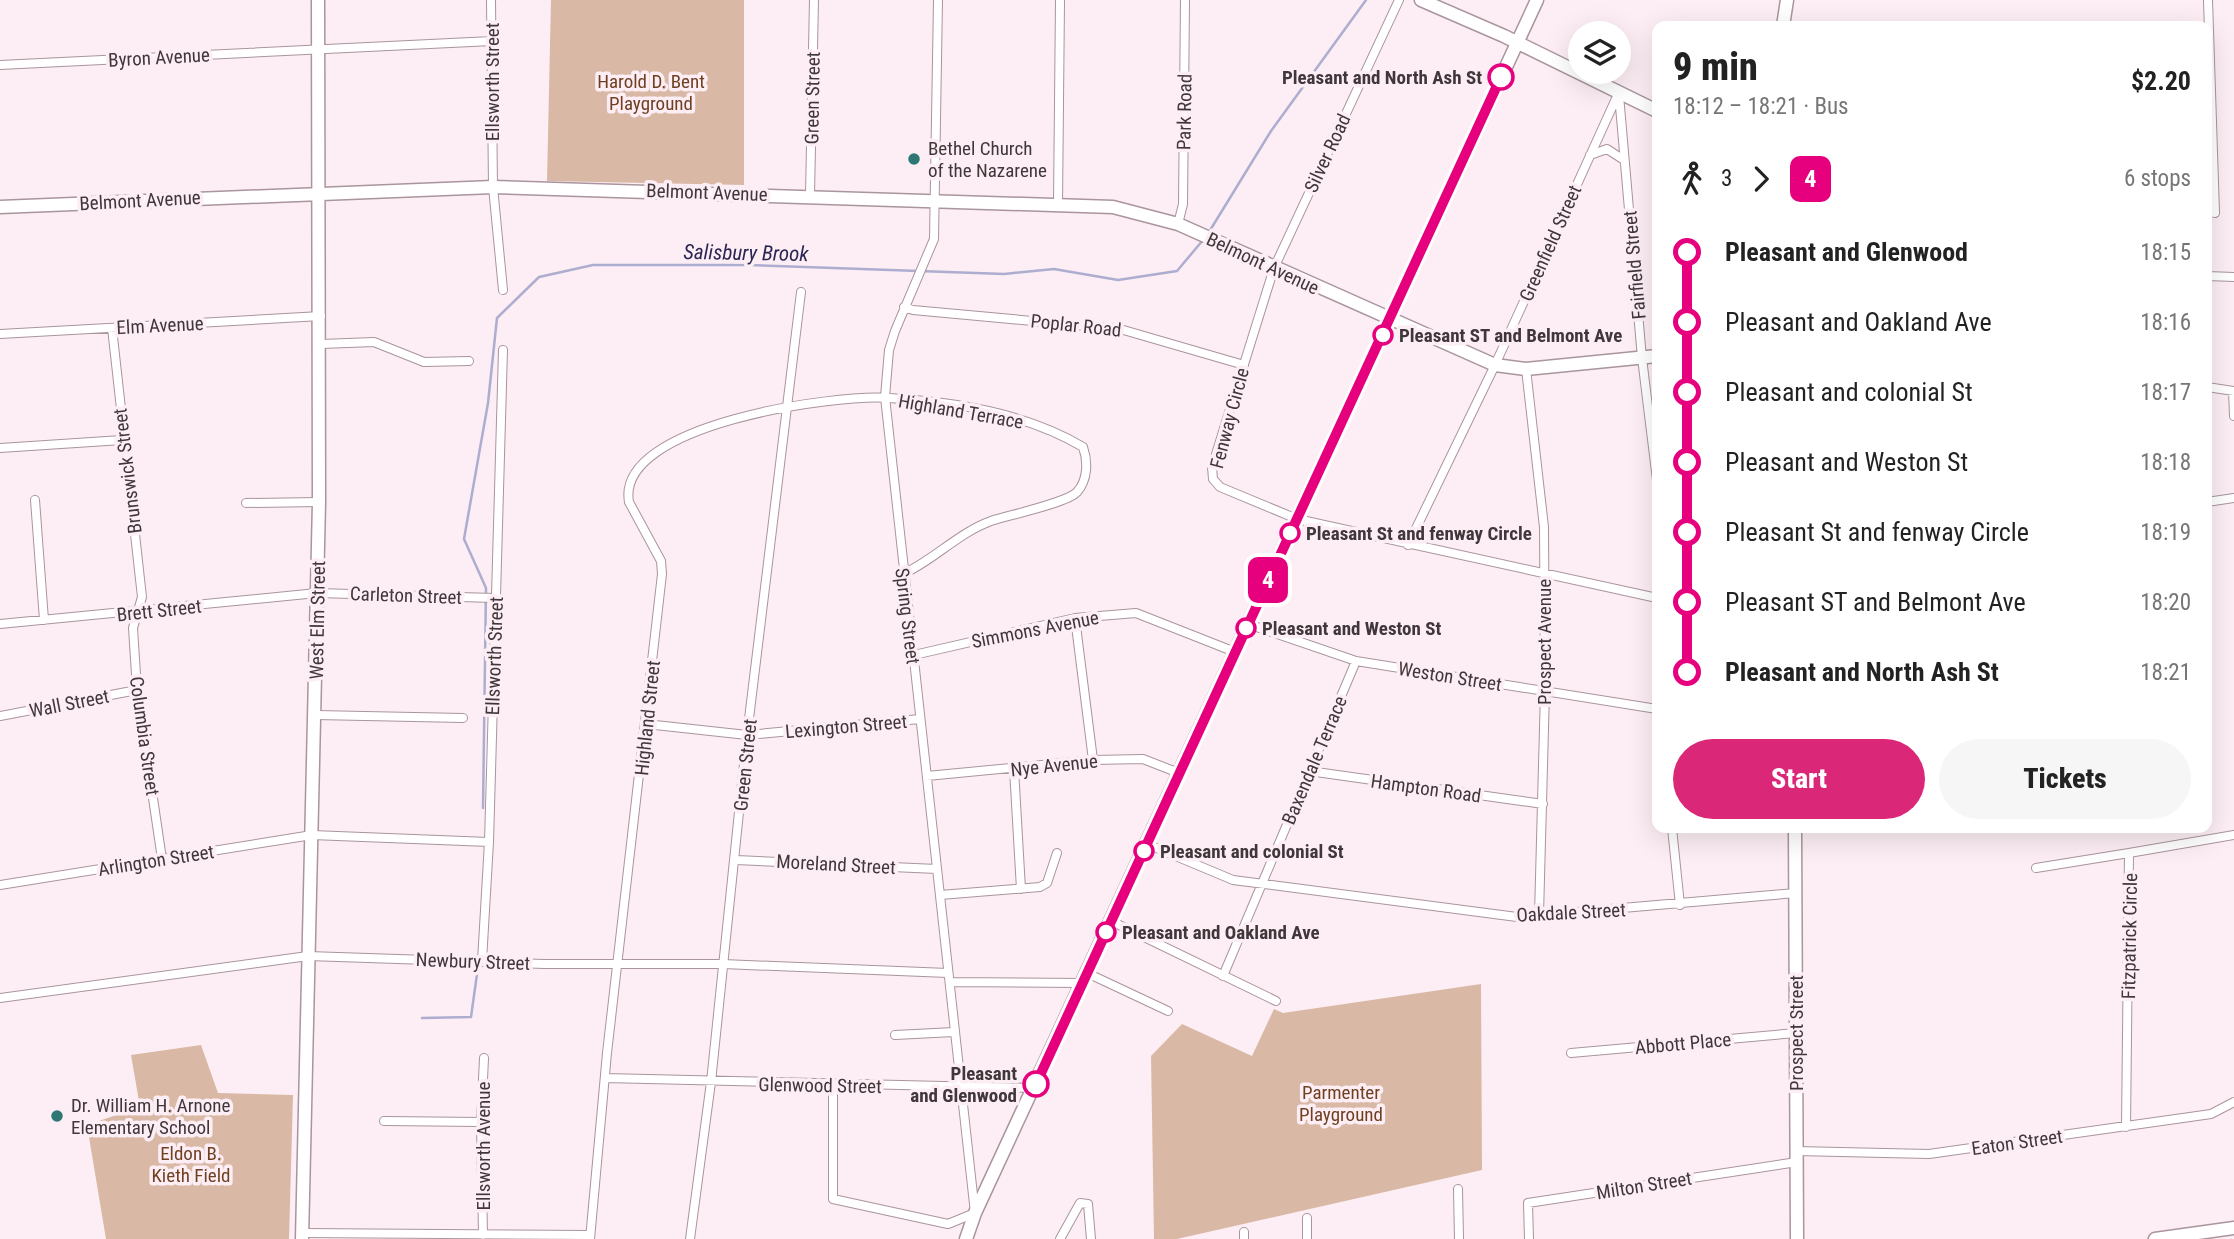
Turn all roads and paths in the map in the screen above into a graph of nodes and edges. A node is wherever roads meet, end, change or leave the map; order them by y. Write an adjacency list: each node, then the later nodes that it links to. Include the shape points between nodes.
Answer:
1 (318, 0): 16 (street, West Elm Street)
2 (491, 0): 14 (street, Ellsworth Street)
3 (814, 0): 25 (street, Green Street)
4 (938, 0): 26 (street, Spring Street)
5 (1060, 0): 27 (street)
6 (1185, 0): 30 (street, Park Road, via 1183,204)
7 (1399, 0): 31 (street, Silver Road)
8 (1421, 0): 15 (street)
9 (1537, 0): 15 (street)
10 (1787, 0): 12 (street)
11 (2208, 0): 13 (street)
12 (1784, 21)
13 (2208, 21)
14 (492, 41): 16 (street, Byron Avenue); 23 (street, Ellsworth Street)
15 (1516, 43): 18 (street); 38 (street)
16 (318, 49): 17 (street, Byron Avenue); 24 (street, West Elm Street)
17 (0, 65)
18 (1619, 92): 19 (street); 21 (street, Greenfield Street); 22 (street, Fairfield Street)
19 (1652, 108)
20 (2212, 152): 29 (street)
21 (1590, 155): 22 (street, via 1607,149); 47 (street, Greenfield Street)
22 (1625, 161): 44 (street, Fairfield Street)
23 (493, 187): 24 (street, Belmont Avenue); 25 (street, Belmont Avenue); 34 (street, Ellsworth Street)
24 (319, 192): 28 (street, Belmont Avenue); 37 (street, West Elm Street)
25 (810, 195): 26 (street, Belmont Avenue)
26 (934, 201): 27 (street, Belmont Avenue); 36 (street, Spring Street, via 934,239)
27 (1058, 204): 30 (street, Belmont Avenue, via 1113,207)
28 (0, 207)
29 (2215, 213)
30 (1178, 224): 31 (street, Belmont Avenue)
31 (1274, 268): 38 (street, Belmont Avenue); 46 (street, Fenway Circle)
32 (2212, 276): 33 (street)
33 (2234, 277)
34 (503, 290)
35 (801, 292): 52 (street, Green Street)
36 (904, 307): 46 (street, Poplar Road, via 1120,329); 51 (street, Spring Street, via 889,350)
37 (321, 316): 39 (street, Elm Avenue); 41 (street, West Elm Street)
38 (1390, 321): 47 (street, Belmont Avenue); 62 (street)
39 (112, 328): 40 (street, Elm Avenue); 55 (street, Brunswick Street)
40 (0, 334)
41 (321, 344): 45 (street, via 365,341 424,362); 60 (street, West Elm Street)
42 (503, 351): 68 (street, Ellsworth Street)
43 (1652, 357): 44 (street, Belmont Avenue)
44 (1642, 358): 48 (street, Belmont Avenue); 54 (street, Fairfield Street)
45 (469, 360)
46 (1244, 365): 62 (street, Fenway Circle, via 1212,467 1213,479 1220,487)
47 (1495, 365): 48 (street, Belmont Avenue); 63 (street, Greenfield Street)
48 (1526, 369): 65 (street, Prospect Avenue, via 1544,527)
49 (2212, 388): 50 (street)
50 (2234, 391): 53 (street)
51 (885, 397): 52 (street, Highland Street); 64 (street, Spring Street); 64 (street, Highland Terrace, via 982,410 1037,425 1083,447 1088,461 1078,491 1067,500 987,522)
52 (787, 405): 84 (street, Highland Street, via 676,441 648,457 633,474 629,502 661,561 663,574); 85 (street, Green Street)
53 (2234, 416)
54 (1652, 439)
55 (122, 440): 56 (street); 69 (street, Brunswick Street, via 142,597)
56 (0, 448)
57 (2234, 498): 59 (street)
58 (35, 500): 71 (street)
59 (2212, 501)
60 (319, 502): 61 (street); 66 (street, West Elm Street)
61 (246, 503)
62 (1297, 519): 63 (street); 73 (street)
63 (1408, 545): 65 (street)
64 (903, 574): 75 (street, Spring Street)
65 (1544, 574): 67 (street); 78 (street, Prospect Avenue)
66 (317, 593): 68 (street, Carleton Street); 69 (street, Brett Street); 80 (street, West Elm Street)
67 (1652, 597)
68 (489, 598): 96 (street, Ellsworth Street)
69 (135, 613): 71 (street, Brett Street); 77 (street, Columbia Street)
70 (1075, 618): 74 (street, Simmons Avenue, via 1136,612); 75 (street, Simmons Avenue); 86 (street)
71 (44, 620): 72 (street, Brett Street)
72 (0, 624)
73 (1248, 624): 74 (street); 76 (street, Weston Street)
74 (1235, 652): 89 (street)
75 (914, 656): 83 (street, Spring Street)
76 (1356, 661): 78 (street, Weston Street); 88 (street, Baxendale Terrace)
77 (137, 690): 81 (street, Wall Street); 100 (street, Columbia Street)
78 (1545, 691): 79 (street, Weston Street); 91 (street, Prospect Avenue)
79 (1652, 708)
80 (316, 715): 82 (street); 94 (street, West Elm Street)
81 (0, 716)
82 (463, 718)
83 (920, 719): 85 (street, Lexington Street); 90 (street, Spring Street)
84 (646, 724): 85 (street, Lexington Street); 114 (street, Highland Street)
85 (747, 735): 101 (street, Green Street)
86 (1093, 760): 87 (street, Nye Avenue); 89 (street, Nye Avenue, via 1143,759)
87 (1014, 769): 90 (street, Nye Avenue); 106 (street)
88 (1309, 771): 91 (street, Hampton Road); 104 (street, Baxendale Terrace)
89 (1179, 773): 97 (street)
90 (927, 776): 103 (street, Spring Street)
91 (1543, 804): 110 (street, Prospect Avenue)
92 (1673, 833): 109 (street)
93 (1796, 833): 107 (street, Prospect Street)
94 (312, 835): 96 (street, Arlington Street); 100 (street, Arlington Street); 112 (street, West Elm Street)
95 (2234, 835): 99 (street, Fitzpatrick Circle)
96 (489, 842): 113 (street, Ellsworth Street)
97 (1147, 844): 104 (street, Oakdale Street, via 1233,880); 111 (street)
98 (1057, 853): 106 (street, via 1046,883)
99 (2129, 853): 102 (street); 135 (street, Fitzpatrick Circle)
100 (162, 859): 105 (street, Arlington Street)
101 (736, 860): 103 (street, Moreland Street); 115 (street, Green Street)
102 (2036, 867)
103 (937, 869): 108 (street, Spring Street)
104 (1263, 883): 110 (street, Oakdale Street, via 1494,914); 116 (street, Baxendale Terrace)
105 (0, 885)
106 (1021, 889): 108 (street)
107 (1796, 893): 109 (street, Oakdale Street); 123 (street, Prospect Street)
108 (940, 895): 117 (street, Spring Street)
109 (1680, 905): 110 (street, Oakdale Street)
110 (1539, 915)
111 (1111, 921): 116 (street); 118 (street)
112 (308, 956): 113 (street, Newbury Street); 119 (street, Newbury Street); 143 (street, West Elm Street)
113 (482, 961): 114 (street, Newbury Street)
114 (619, 964): 115 (street, Newbury Street); 127 (street, Highland Street)
115 (723, 964): 117 (street, Newbury Street); 128 (street, Green Street)
116 (1223, 976): 120 (street)
117 (949, 978): 118 (street, Newbury Street); 122 (street, Spring Street)
118 (1084, 978): 121 (street); 130 (street)
119 (0, 998)
120 (1276, 1001)
121 (1168, 1011)
122 (954, 1032): 124 (street); 131 (street, Spring Street)
123 (1796, 1032): 125 (street, Abbott Place); 136 (street, Prospect Street)
124 (895, 1035)
125 (1571, 1053)
126 (484, 1058): 134 (street, Ellsworth Avenue)
127 (605, 1078): 128 (street, Glenwood Street); 144 (street, Highland Street)
128 (711, 1082): 129 (street, Glenwood Street); 145 (street, Green Street)
129 (833, 1085): 131 (street, Glenwood Street); 138 (street, via 833,1199 948,1224)
130 (1034, 1088): 131 (street, Glenwood Street); 138 (street)
131 (962, 1089): 138 (street, Spring Street)
132 (2234, 1102): 135 (street, Eaton Street, via 2211,1114)
133 (384, 1121): 134 (street)
134 (481, 1122): 141 (street, Ellsworth Avenue)
135 (2126, 1126): 136 (street, Eaton Street, via 1929,1154)
136 (1796, 1156): 152 (street, Milton Street, via 1528,1203); 153 (street, Prospect Street)
137 (1458, 1189): 151 (street)
138 (975, 1213): 146 (street); 147 (street, Spring Street)
139 (1307, 1218): 150 (street)
140 (2234, 1228): 142 (street)
141 (483, 1235): 143 (street); 144 (street)
142 (2210, 1235): 154 (street)
143 (302, 1236)
144 (590, 1237)
145 (690, 1239)
146 (966, 1239)
147 (978, 1239)
148 (1060, 1239): 149 (street, via 1080,1203 1090,1209)
149 (1091, 1239)
150 (1307, 1239)
151 (1459, 1239)
152 (1529, 1239)
153 (1797, 1239)
154 (2155, 1239)

